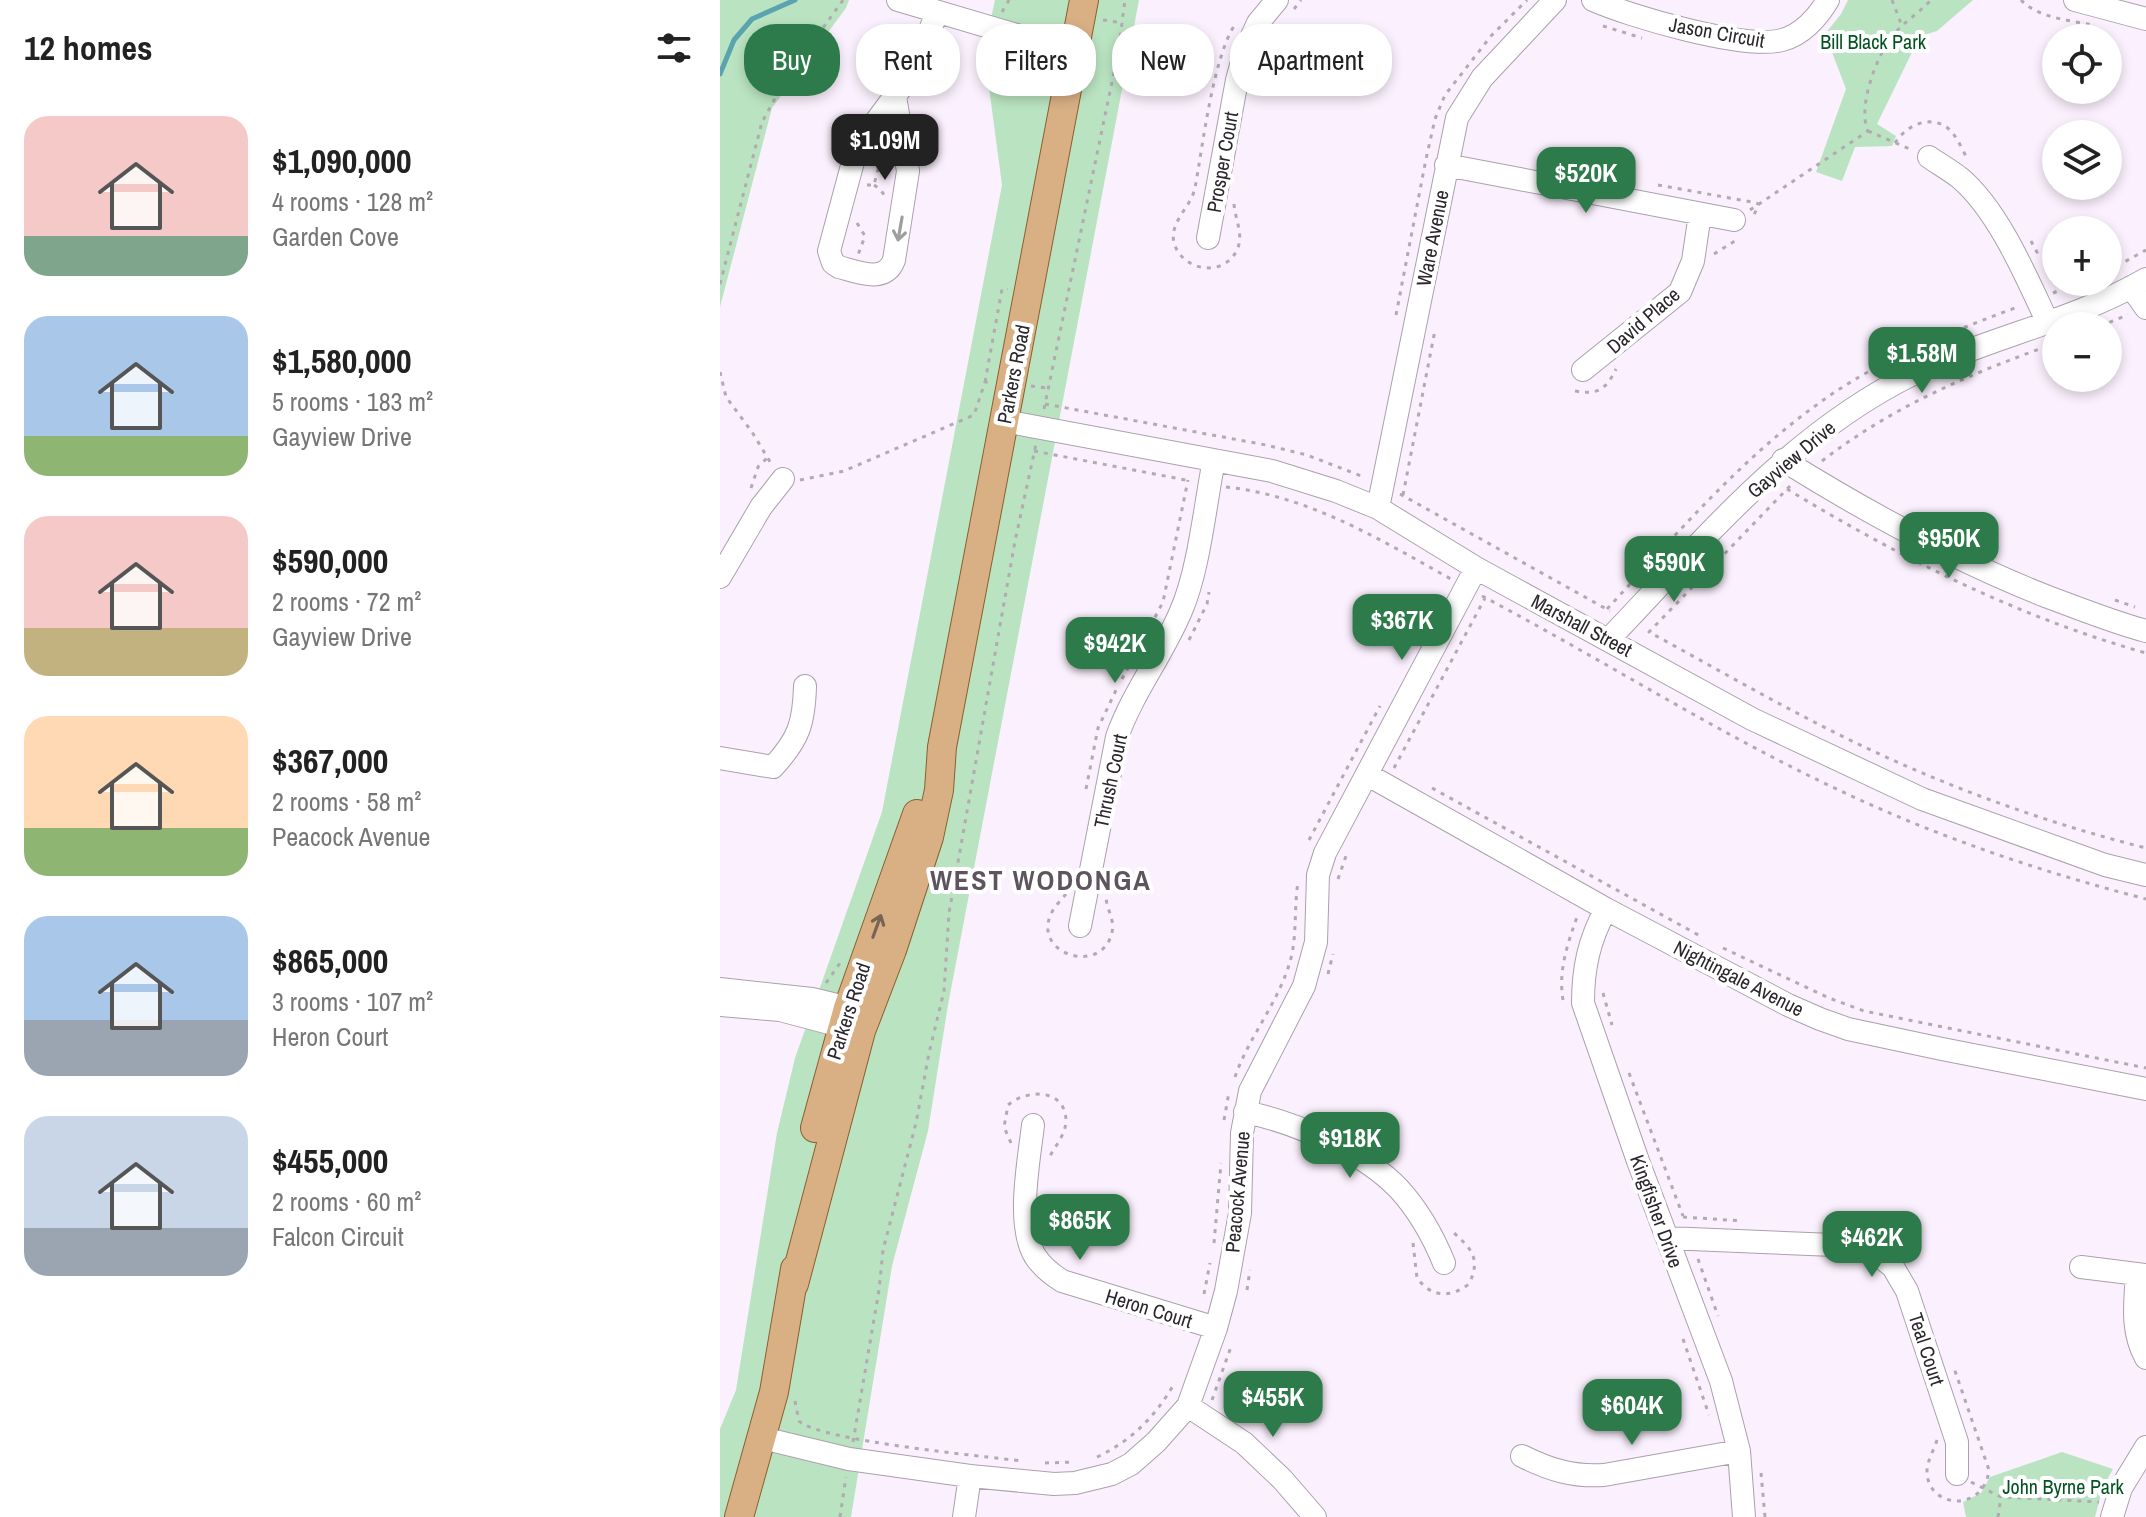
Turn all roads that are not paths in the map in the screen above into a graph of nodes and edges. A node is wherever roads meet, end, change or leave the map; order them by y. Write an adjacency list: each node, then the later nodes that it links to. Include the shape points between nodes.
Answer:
1 (898, 0): 7 (street)
2 (1277, 0): 16 (street, Prosper Court, via 1258,23 1241,65)
3 (1555, 0): 13 (street, Ware Avenue, via 1469,97 1457,118)
4 (1593, 0): 5 (street, Jason Circuit, via 1636,17 1768,42 1798,33)
5 (1828, 0)
6 (2075, 0): 8 (street)
7 (937, 12): 9 (street); 11 (street, via 915,69)
8 (2146, 19)
9 (978, 24)
10 (1064, 96): 23 (main road, Parkers Road, via 998,383)
11 (895, 97): 11 (street, one-way to 11, via 908,171 894,260 879,275 839,267 829,251 853,159 863,137)
12 (1929, 157): 19 (street, via 1961,179 1986,209 2016,255)
13 (1446, 165): 14 (street); 27 (street, Ware Avenue)
14 (1700, 214): 15 (street); 22 (street, David Place, via 1693,261 1680,292)
15 (1743, 227)
16 (1208, 238)
17 (2138, 283): 18 (street); 20 (street, Gayview Drive)
18 (2146, 308)
19 (2043, 312)
20 (2069, 312)
21 (2042, 323): 25 (street, Gayview Drive, via 1913,374)
22 (1579, 381)
23 (1004, 421): 24 (street, Marshall Street); 33 (main road, Parkers Road)
24 (1214, 460): 27 (street, Marshall Street, via 1302,480); 38 (street, Thrush Court, via 1189,590 1117,737)
25 (1783, 460): 30 (street, via 1902,531 1995,576); 31 (street, Gayview Drive)
26 (783, 479): 28 (street)
27 (1378, 508): 29 (street, Marshall Street)
28 (720, 577)
29 (1476, 585): 31 (street, Marshall Street); 35 (street, Peacock Avenue)
30 (2146, 631)
31 (1609, 639): 36 (street, Marshall Street, via 1752,719 1922,799)
32 (805, 686): 34 (street, via 800,731 773,767)
33 (942, 747): 41 (main road, Parkers Road, one-way to 33); 41 (main road, Parkers Road, via 939,790 918,872)
34 (720, 758)
35 (1376, 779): 37 (street, Nightingale Avenue); 43 (street, Peacock Avenue, via 1331,837 1318,875 1316,942 1304,986 1250,1091)
36 (2146, 875)
37 (1602, 915): 42 (street, Nightingale Avenue, via 1848,1029); 45 (street, Kingfisher Drive, via 1586,953 1583,1003)
38 (1080, 926)
39 (720, 989): 41 (street, via 812,999)
40 (720, 1005): 41 (street)
41 (855, 1020): 52 (main road, Parkers Road)
42 (2146, 1089)
43 (1245, 1112): 46 (street, via 1315,1136 1363,1161 1398,1188 1419,1214); 49 (street, Peacock Avenue, via 1240,1213)
44 (1033, 1125): 49 (street, Heron Court, via 1025,1210 1033,1254 1046,1270 1062,1281)
45 (1680, 1231): 54 (street, Kingfisher Drive, via 1721,1381); 56 (street, Teal Court, via 1858,1246 1893,1267 1907,1291 1957,1442)
46 (1444, 1263)
47 (2081, 1267): 48 (street)
48 (2142, 1274): 50 (street, via 2134,1318)
49 (1216, 1328): 51 (street, Peacock Avenue)
50 (2146, 1358)
51 (1196, 1412): 57 (street, Peacock Avenue, via 1112,1474 1054,1484); 61 (street, via 1244,1443)
52 (762, 1438): 57 (street, Peacock Avenue, via 852,1449); 59 (main road, Parkers Road)
53 (2146, 1447): 58 (street)
54 (1729, 1453): 55 (street, via 1583,1477 1552,1471); 62 (street, Kingfisher Drive)
55 (1522, 1456)
56 (1957, 1474)
57 (970, 1476): 60 (street)
58 (2113, 1510)
59 (739, 1517)
60 (964, 1517)
61 (1315, 1517)
62 (1744, 1517)

